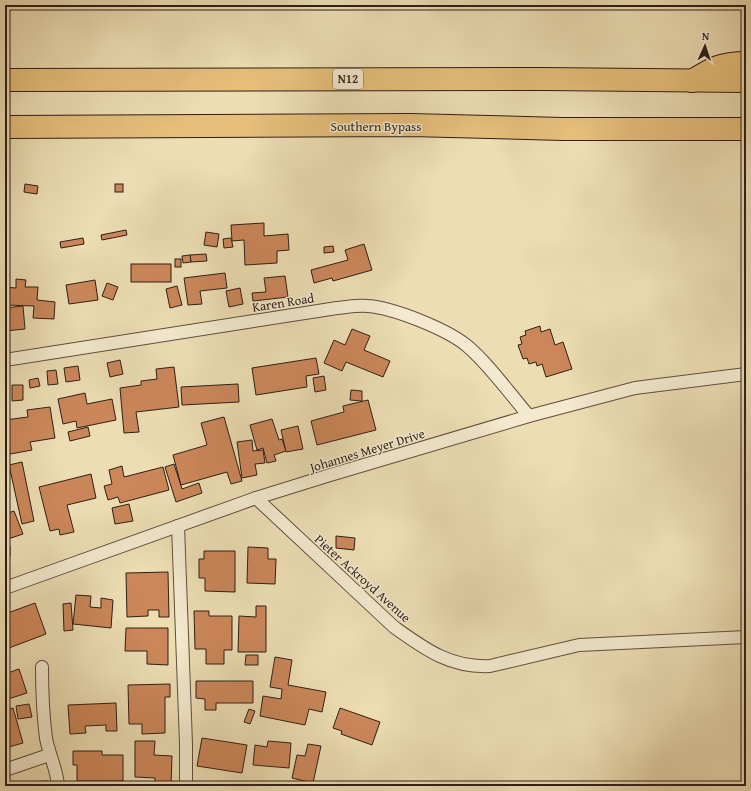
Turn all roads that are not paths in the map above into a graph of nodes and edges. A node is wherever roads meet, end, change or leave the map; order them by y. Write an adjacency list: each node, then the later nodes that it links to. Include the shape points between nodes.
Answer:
1 (746, 63): 3 (highway, via 716,66)
2 (5, 80): 3 (highway, N12)
3 (691, 81): 4 (highway, N12)
4 (746, 81)
5 (5, 127): 6 (highway, Southern Bypass, via 410,125)
6 (746, 129)
7 (5, 360): 9 (street, Karen Road, via 337,308 368,306 409,317 459,340 478,357)
8 (746, 374): 9 (street, Johannes Meyer Drive, via 635,388)
9 (529, 416): 10 (street, Johannes Meyer Drive)
10 (256, 498): 11 (street, Johannes Meyer Drive); 13 (street, Pieter Ackroyd Avenue, via 394,627 438,656 460,664 490,666 579,645)
11 (178, 526): 12 (street, Johannes Meyer Drive); 18 (street)
12 (5, 588)
13 (746, 637)
14 (42, 667): 15 (street)
15 (49, 755): 16 (street); 17 (street)
16 (5, 770)
17 (58, 786)
18 (186, 786)

